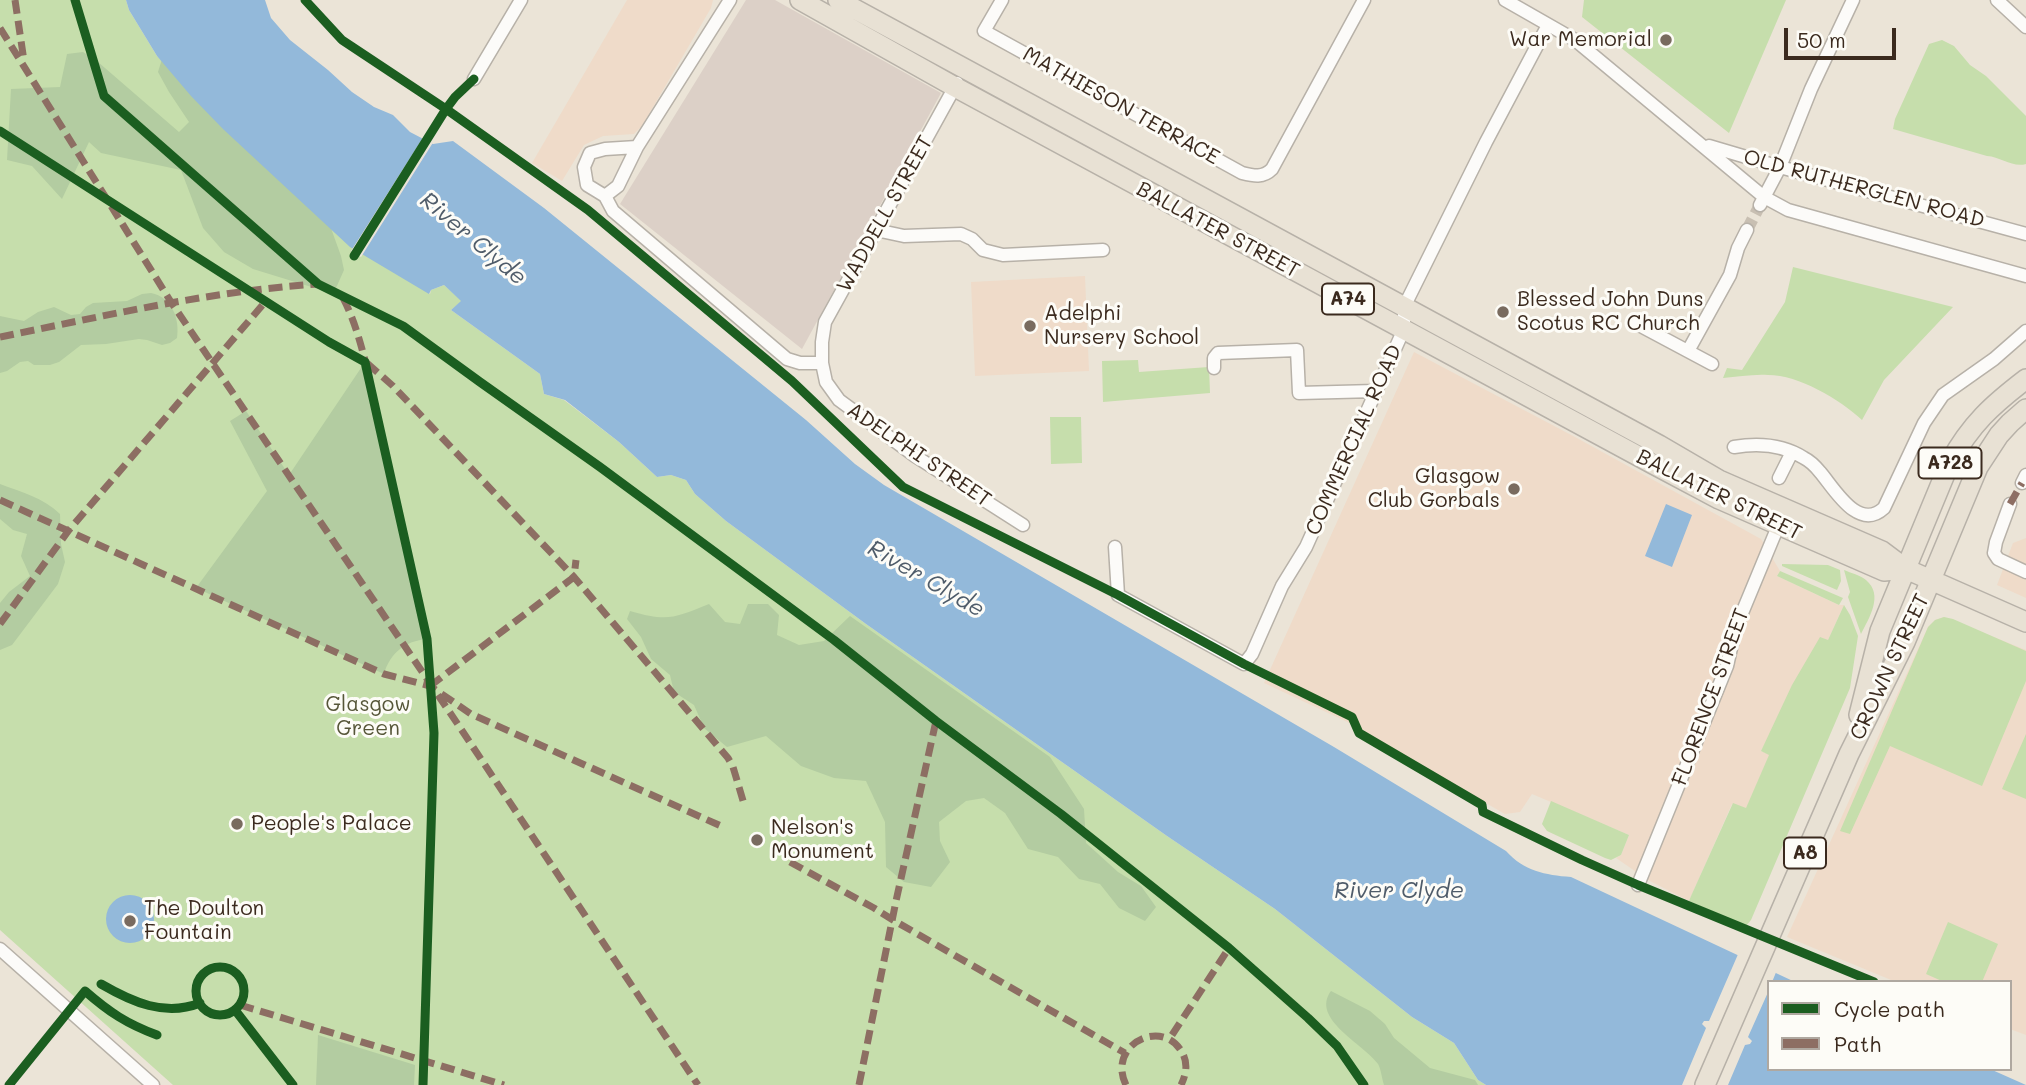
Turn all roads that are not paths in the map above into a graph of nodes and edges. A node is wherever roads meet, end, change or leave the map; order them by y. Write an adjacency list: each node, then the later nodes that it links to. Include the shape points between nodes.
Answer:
1 (521, 0): 13 (street)
2 (730, 0): 17 (street)
3 (800, 0): 14 (main road, BALLATER STREET / A74)
4 (838, 0): 12 (main road, BALLATER STREET / A74)
5 (1002, 0): 6 (street, MATHIESON TERRACE, via 984,31 1242,173 1259,176 1272,169)
6 (1364, 0)
7 (1505, 0): 10 (street, OLD RUTHERGLEN ROAD)
8 (1853, 0): 19 (street)
9 (1997, 0): 11 (street)
10 (1548, 25): 16 (street, OLD RUTHERGLEN ROAD, via 1575,40); 27 (street, COMMERCIAL ROAD)
11 (2026, 27)
12 (965, 69): 14 (street, WADDELL STREET); 15 (main road, BALLATER STREET / A74)
13 (474, 79)
14 (954, 87): 18 (main road, BALLATER STREET / A74); 22 (street, WADDELL STREET)
15 (1096, 141): 18 (street); 27 (main road, BALLATER STREET / A74)
16 (1702, 144): 19 (street, OLD RUTHERGLEN ROAD); 21 (street, OLD RUTHERGLEN ROAD)
17 (637, 148): 20 (street, via 618,186); 20 (street, via 590,153 584,167 587,185)
18 (1086, 159): 29 (main road, BALLATER STREET / A74)
19 (1780, 167): 21 (street); 24 (street, OLD RUTHERGLEN ROAD)
20 (605, 196): 32 (street, via 613,211 787,359)
21 (1762, 201): 26 (street, OLD RUTHERGLEN ROAD)
22 (876, 230): 25 (street, via 904,236 961,234 983,250 1003,255); 32 (street, WADDELL STREET, via 825,322)
23 (1747, 230): 31 (street, via 1730,275)
24 (2026, 234)
25 (1103, 250)
26 (2026, 276)
27 (1404, 307): 29 (street, COMMERCIAL ROAD); 42 (main road, BALLATER STREET / A74, via 1659,445)
28 (1637, 324): 31 (street)
29 (1404, 329): 36 (street, COMMERCIAL ROAD); 42 (main road, BALLATER STREET / A74, via 1719,499)
30 (2026, 331): 39 (street, via 1943,396 1924,423 1880,511 1869,514 1848,506 1819,470)
31 (1688, 351): 33 (street)
32 (822, 363): 43 (street, ADELPHI STREET, via 826,382 839,400 915,456)
33 (1712, 364)
34 (1214, 368): 36 (street, via 1218,353 1297,350 1299,393)
35 (2026, 379): 45 (main road, A728, via 1963,438)
36 (1374, 391): 44 (street, COMMERCIAL ROAD, via 1306,547 1244,664 1118,595)
37 (2026, 409): 47 (main road, A728, via 1999,435 1978,467)
38 (1734, 447): 39 (street, via 1760,444)
39 (1792, 452): 40 (street)
40 (1779, 478)
41 (2010, 504): 46 (street, via 1994,553)
42 (1781, 517): 45 (main road, BALLATER STREET / A74, via 1882,551); 50 (street, FLORENCE STREET, via 1735,630 1727,666)
43 (1023, 525)
44 (1115, 547)
45 (1906, 569): 47 (main road, BALLATER STREET); 49 (main road, CROWN STREET / A8, via 1880,631)
46 (2026, 572)
47 (1932, 579): 48 (main road, BALLATER STREET); 49 (main road, CROWN STREET / A8)
48 (2026, 622)
49 (1849, 754): 53 (main road, CROWN STREET / A8)
50 (1638, 885)
51 (0, 949): 52 (street)
52 (153, 1085)
53 (1705, 1085)

